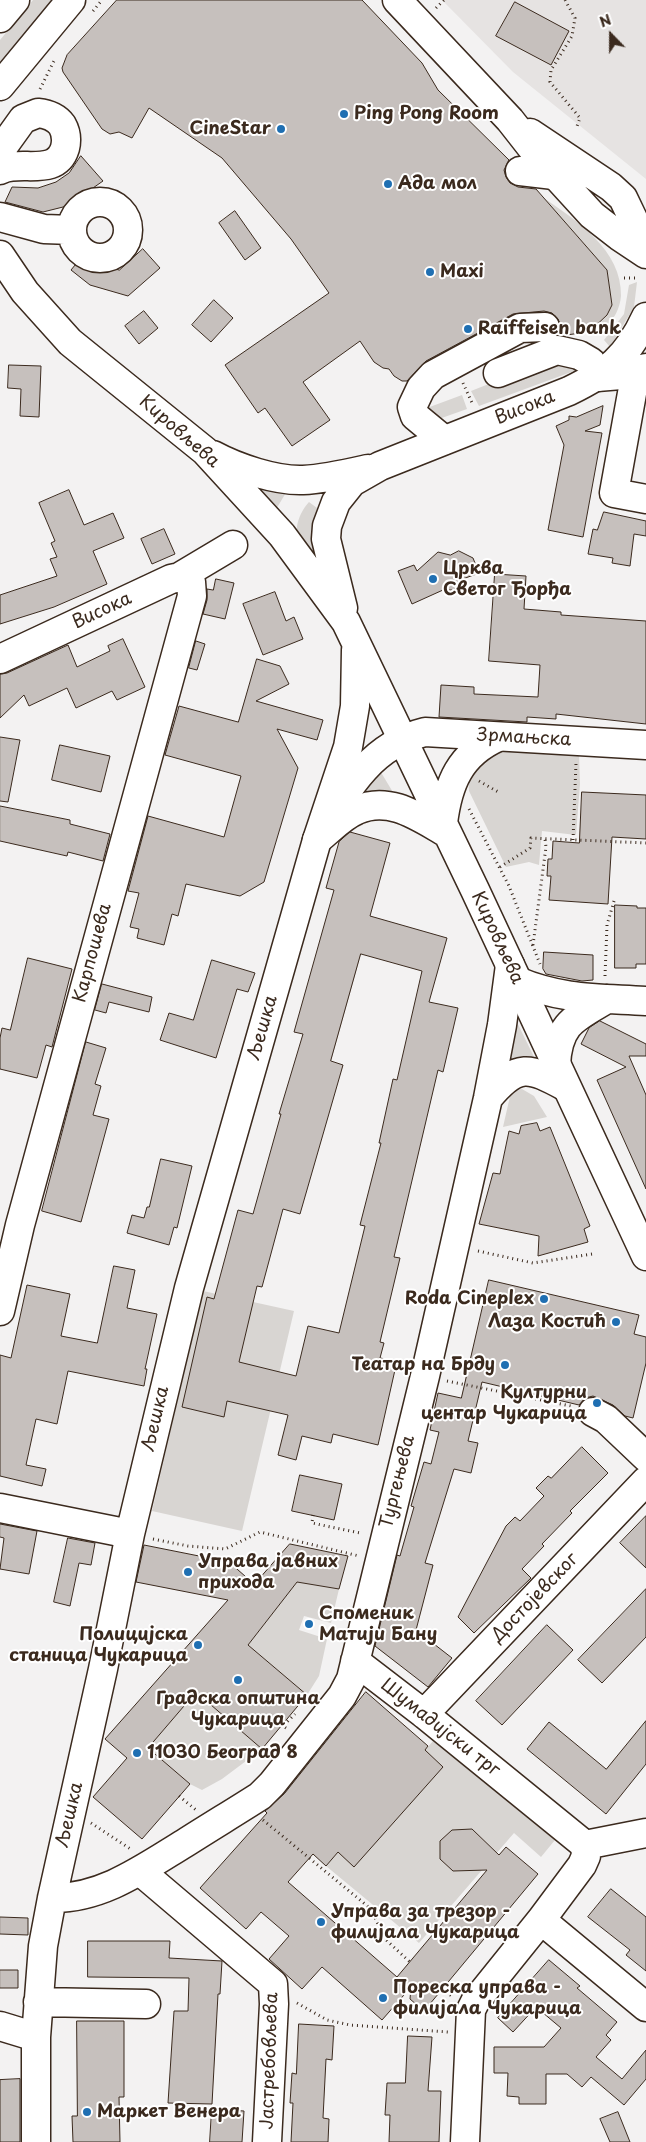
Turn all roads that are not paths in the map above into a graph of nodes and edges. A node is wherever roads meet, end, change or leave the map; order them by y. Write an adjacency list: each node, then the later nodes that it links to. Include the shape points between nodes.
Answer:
1 (14, 0): 4 (street)
2 (397, 0): 6 (street)
3 (80, 8): 5 (street)
4 (0, 18)
5 (0, 86)
6 (510, 120): 10 (street); 11 (street)
7 (0, 151): 8 (street, via 23,120 38,113 55,118 65,132 64,150 53,163 45,166 13,165)
8 (0, 170)
9 (520, 171): 10 (street)
10 (554, 175): 17 (street)
11 (623, 198): 12 (street); 15 (street)
12 (646, 213)
13 (0, 217): 14 (street, via 44,229)
14 (72, 230)
15 (646, 246)
16 (0, 255): 24 (street, Кировљева, via 25,292 70,342)
17 (642, 266)
18 (646, 317): 22 (street, Висока, via 625,352)
19 (545, 327): 23 (street, via 520,328 433,375 421,388 412,407 415,416)
20 (641, 370): 22 (street); 26 (street, via 614,493)
21 (498, 373): 22 (street, via 557,350 579,355 591,362)
22 (597, 377): 23 (street, Висока)
23 (444, 440): 25 (street, Висока)
24 (205, 451): 25 (street, via 246,469 301,480); 29 (street, Кировљева, via 282,535)
25 (380, 466): 29 (street, Кировљева, via 352,482 336,502 327,526 326,539)
26 (646, 499)
27 (233, 545): 28 (street, Висока)
28 (187, 586): 30 (street, Висока, via 170,579); 42 (street, Карпошева)
29 (351, 633): 32 (street, Кировљева); 35 (street, via 355,706 348,747)
30 (0, 658)
31 (498, 737): 32 (street, Зрмањска, via 426,732); 33 (street, Зрмањска); 34 (street, via 476,748 466,758 452,784)
32 (402, 739): 34 (street, Кировљева); 35 (street, Љешка, via 365,767)
33 (646, 745)
34 (445, 828): 35 (street, via 398,807 379,805 357,810); 36 (street, Кировљева)
35 (317, 840): 47 (street, Љешка, via 188,1288)
36 (513, 973): 37 (street, via 536,988 569,997); 39 (street, Кировљева); 40 (street, Тургењева)
37 (606, 991): 38 (street); 39 (street, via 564,1029 559,1041)
38 (646, 1001)
39 (561, 1076): 40 (street, via 527,1070 498,1086); 41 (street, Кировљева)
40 (488, 1098): 48 (street, Тургењева)
41 (646, 1256)
42 (0, 1312)
43 (593, 1412): 44 (street, via 606,1419)
44 (646, 1457)
45 (646, 1481): 49 (street, Достојевског)
46 (0, 1508): 47 (street)
47 (130, 1534): 53 (street, Љешка)
48 (355, 1661): 49 (street, Шумадијски трг); 52 (street, via 351,1679 342,1696 259,1800)
49 (424, 1714): 51 (street, Шумадијски трг)
50 (646, 1833): 51 (street)
51 (585, 1845): 54 (street, via 586,1856 582,1865)
52 (136, 1861): 53 (street, via 94,1892); 61 (street, Јастребовљева, via 272,1985)
53 (52, 1898): 55 (street, Љешка)
54 (541, 1920): 57 (street); 62 (street, via 475,2002 460,2035)
55 (38, 2002): 56 (street); 59 (street, Љешка)
56 (146, 2004)
57 (646, 2008)
58 (0, 2026): 59 (street)
59 (36, 2037): 60 (street, Љешка)
60 (36, 2142)
61 (267, 2142)
62 (465, 2142)

